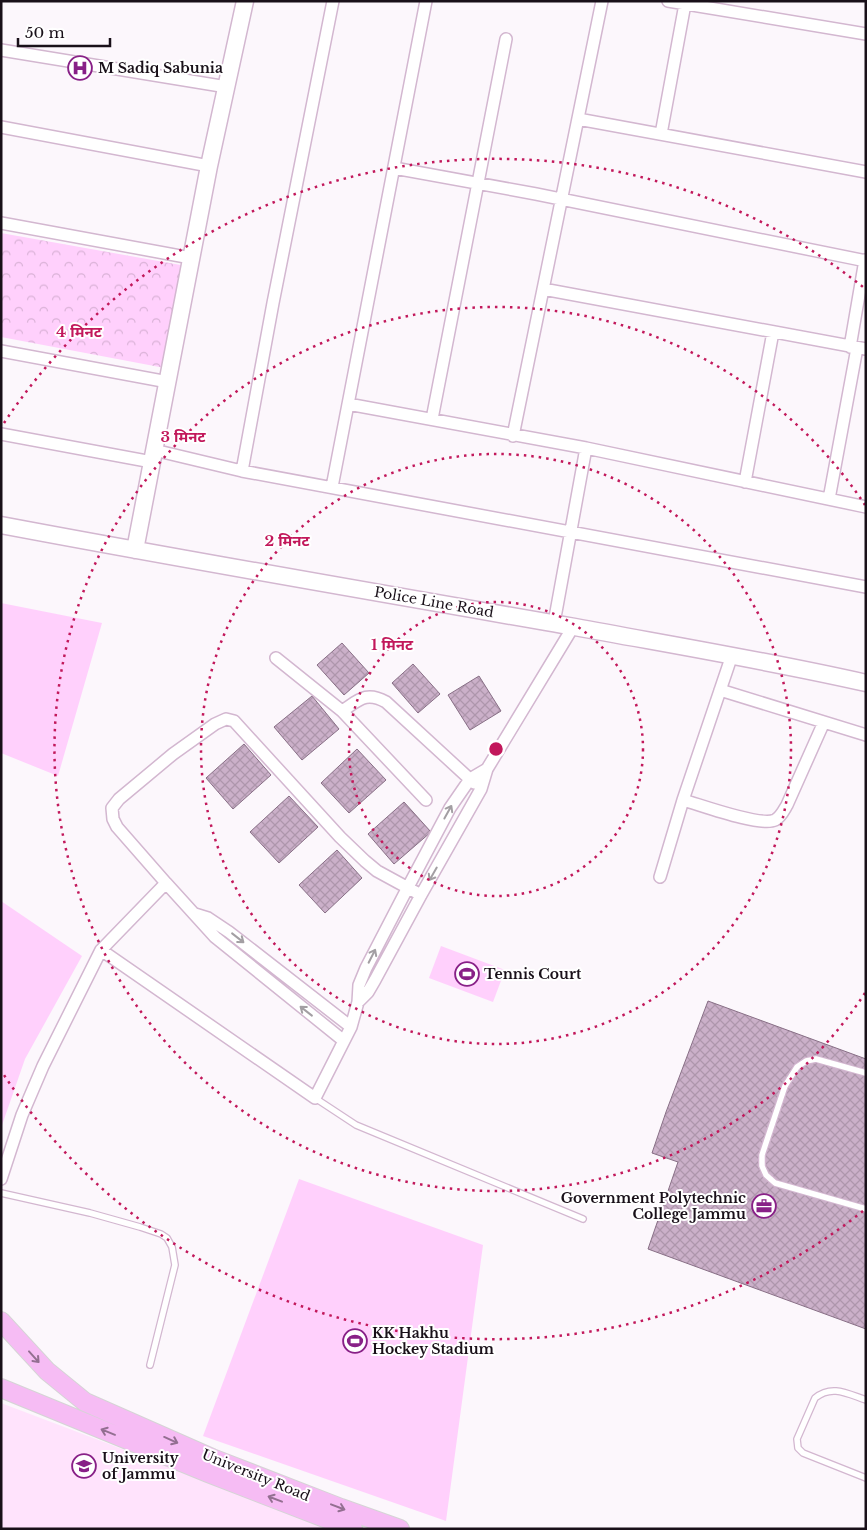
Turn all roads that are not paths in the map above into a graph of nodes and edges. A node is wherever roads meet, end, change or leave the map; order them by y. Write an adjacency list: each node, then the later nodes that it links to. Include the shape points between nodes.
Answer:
1 (246, 1): 10 (main road)
2 (333, 1): 33 (street)
3 (426, 1): 15 (street)
4 (602, 1): 11 (street)
5 (668, 1): 6 (street)
6 (685, 4): 7 (street); 13 (street)
7 (866, 34)
8 (506, 39): 17 (street)
9 (1, 50): 10 (street)
10 (227, 87): 14 (main road)
11 (578, 119): 13 (street); 18 (street)
12 (1, 127): 14 (street)
13 (661, 134): 16 (street)
14 (209, 166): 20 (main road)
15 (394, 168): 17 (street); 27 (street)
16 (866, 172)
17 (477, 184): 18 (street); 28 (street)
18 (561, 200): 21 (street); 22 (street)
19 (1, 222): 20 (street)
20 (192, 258): 26 (main road)
21 (865, 261): 24 (street)
22 (543, 289): 23 (street); 30 (street)
23 (773, 332): 24 (street); 34 (street)
24 (858, 348): 36 (street)
25 (1, 351): 26 (street)
26 (168, 382): 32 (main road)
27 (348, 404): 28 (street); 35 (street)
28 (432, 419): 30 (street)
29 (1, 434): 32 (street)
30 (513, 436): 31 (street)
31 (586, 448): 34 (street); 39 (street)
32 (153, 456): 33 (street); 40 (main road)
33 (242, 470): 35 (street)
34 (745, 482): 36 (street)
35 (332, 487): 39 (street)
36 (829, 499): 37 (street)
37 (866, 507)
38 (1, 525): 40 (main road, Police Line Road)
39 (571, 531): 41 (street); 42 (street)
40 (135, 550): 42 (main road, Police Line Road)
41 (866, 587)
42 (554, 623): 43 (main road, Police Line Road)
43 (573, 627): 44 (main road, Police Line Road); 51 (street)
44 (732, 655): 46 (main road, Police Line Road); 47 (street)
45 (276, 658): 48 (street)
46 (866, 682)
47 (720, 690): 49 (street); 55 (street)
48 (342, 712): 52 (street, via 364,697 379,698); 54 (street)
49 (824, 722): 50 (street); 55 (street, via 783,813 776,820 753,820)
50 (866, 735)
51 (488, 769): 52 (street); 53 (street)
52 (470, 779): 53 (street); 58 (street, one-way to 52, via 450,808)
53 (481, 789): 59 (street, one-way to 59)
54 (426, 800)
55 (683, 800): 56 (street)
56 (660, 877)
57 (166, 883): 58 (street, via 117,827 112,818 112,808 173,754 226,719 234,721 364,861); 60 (street); 61 (street)
58 (407, 889): 59 (street); 62 (street, one-way to 58, via 358,985)
59 (421, 895): 62 (street, via 372,986)
60 (196, 914): 63 (street, one-way to 63, via 229,932); 64 (street, one-way to 60, via 222,943)
61 (101, 950): 66 (street); 67 (street, via 43,1066 22,1114)
62 (358, 1002): 63 (street)
63 (351, 1027): 64 (street)
64 (344, 1041): 66 (street)
65 (866, 1073): 69 (lane, via 816,1059 796,1066 785,1086 762,1160 766,1175 775,1183)
66 (315, 1098): 70 (lane, via 356,1125)
67 (1, 1178)
68 (1, 1193): 72 (lane, via 90,1213 167,1238 175,1265)
69 (866, 1209)
70 (583, 1219)
71 (1, 1321): 75 (main road, University Road, one-way to 75, via 47,1371)
72 (150, 1366)
73 (1, 1388): 76 (main road, University Road)
74 (866, 1400): 77 (lane, via 837,1390 820,1394 815,1398 797,1444 803,1453)
75 (85, 1402): 76 (main road); 79 (main road, University Road, one-way to 79, via 212,1458)
76 (79, 1420): 78 (main road, University Road, one-way to 76)
77 (866, 1478)
78 (353, 1529)
79 (400, 1529)

